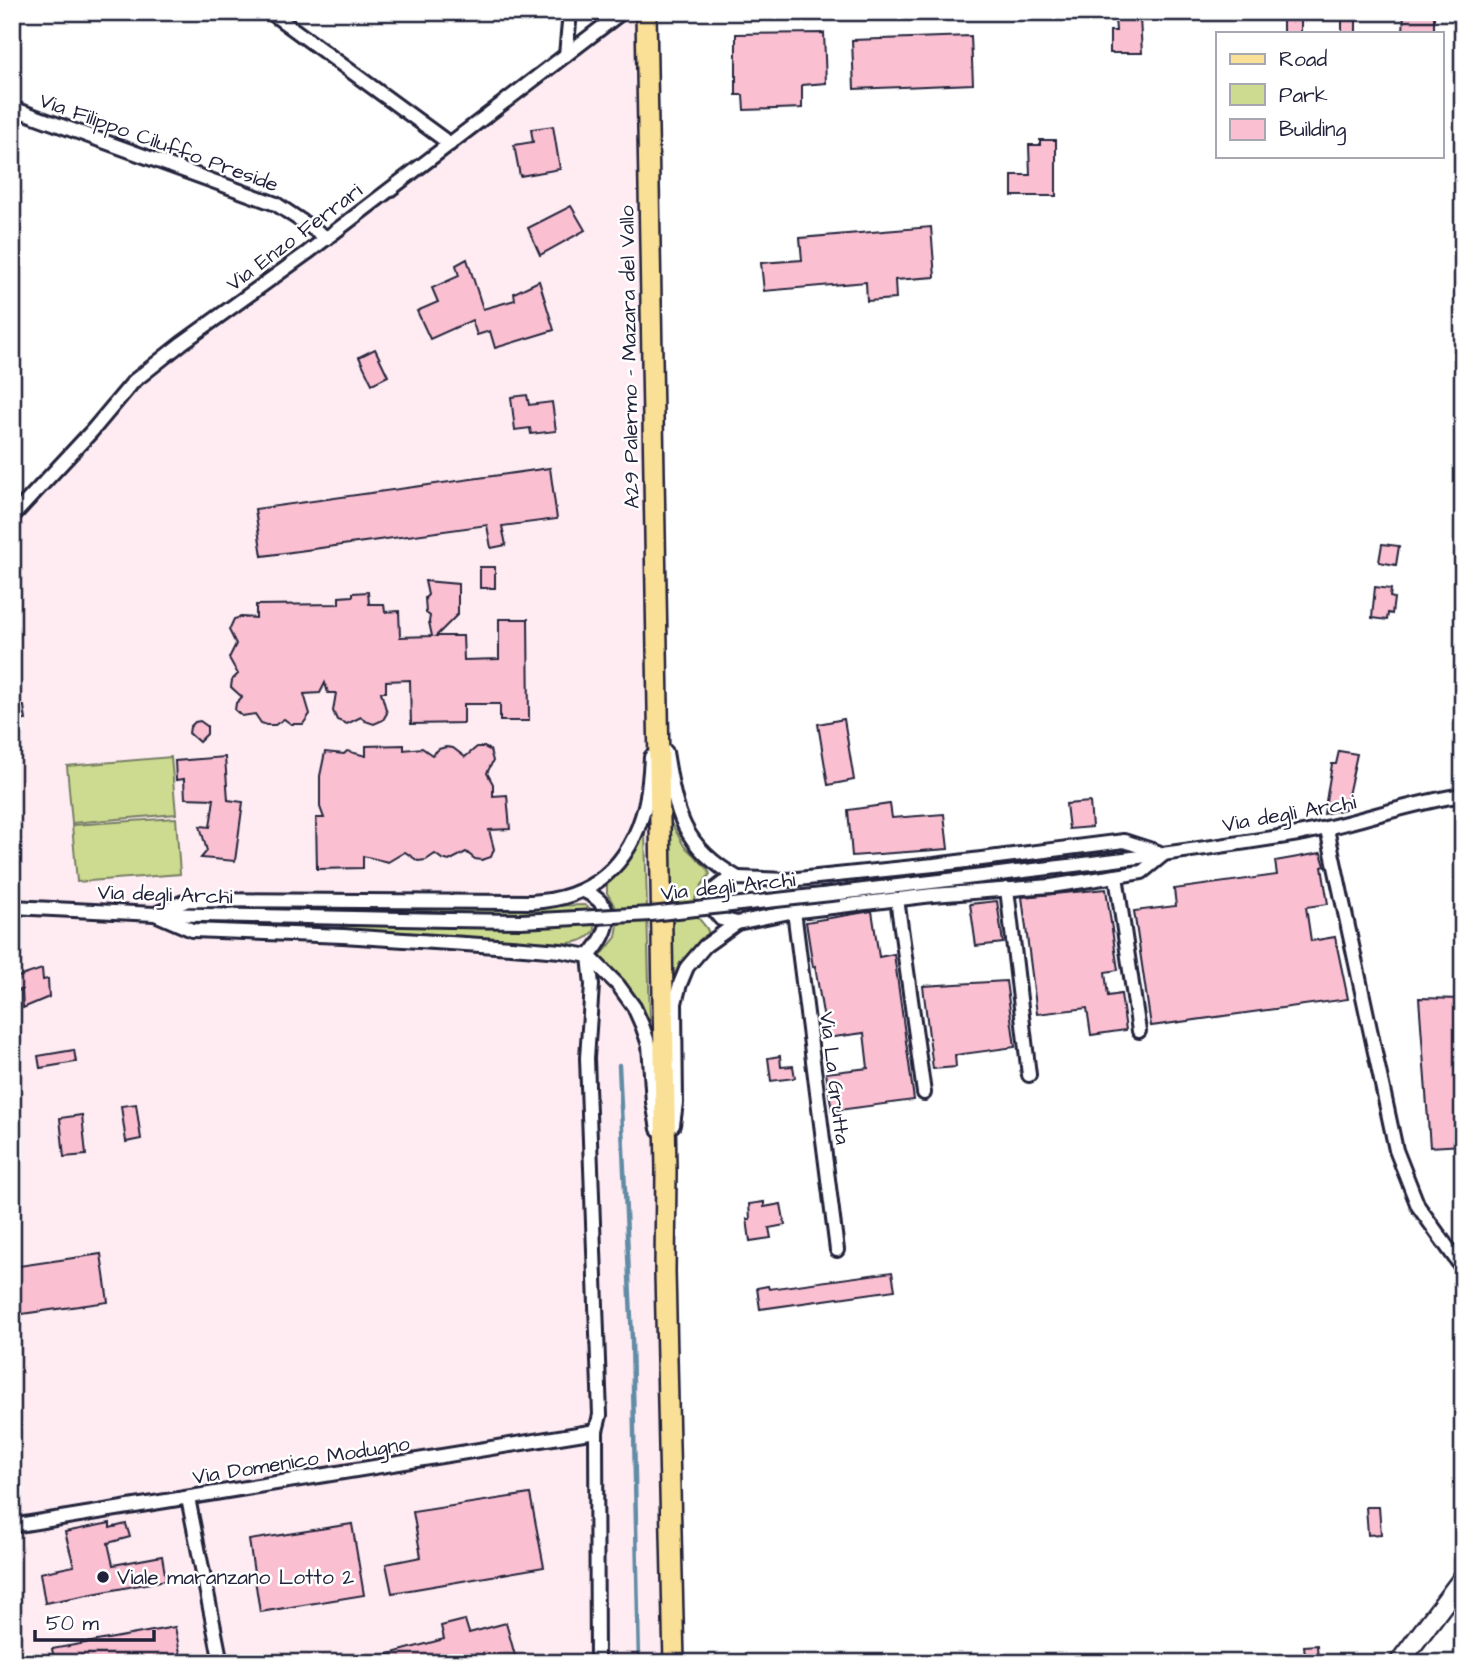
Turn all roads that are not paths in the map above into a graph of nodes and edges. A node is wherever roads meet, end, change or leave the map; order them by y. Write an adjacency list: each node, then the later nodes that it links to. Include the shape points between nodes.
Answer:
1 (270, 12): 7 (street)
2 (570, 12): 5 (street)
3 (622, 12): 5 (street, Via Enzo Ferrari)
4 (646, 12): 10 (main road, A29 Palermo - Mazara del Vallo)
5 (566, 55): 7 (street, Via Enzo Ferrari)
6 (12, 108): 8 (street, Via Filippo Ciluffo Preside, via 276,204)
7 (450, 144): 8 (street, Via Enzo Ferrari)
8 (327, 238): 9 (street, Via Enzo Ferrari, via 134,381)
9 (12, 517)
10 (658, 700): 17 (street, via 673,798 682,826 702,852); 19 (street, via 640,823 613,870); 29 (main road, A29 Palermo - Mazara del Vallo)
11 (1463, 786): 13 (street, Via degli Archi)
12 (1463, 795): 13 (street, Via degli Archi)
13 (1440, 798): 14 (street, Via degli Archi)
14 (1327, 829): 15 (street, Via degli Archi); 31 (street, via 1396,1150 1418,1206)
15 (1164, 854): 16 (street, via 1142,872); 17 (street, via 1124,841 788,880); 23 (street, Via degli Archi, bridge, via 651,914 521,920)
16 (1116, 876): 18 (street); 26 (street)
17 (738, 878): 24 (street, via 714,890 712,901 722,919)
18 (1007, 889): 20 (street); 27 (street)
19 (584, 891): 23 (street, via 555,901 531,902 188,900); 25 (street, via 598,898 608,920 603,940)
20 (897, 899): 22 (street); 28 (street)
21 (12, 907): 23 (street, Via degli Archi)
22 (794, 911): 24 (street); 30 (street, Via La Grutta)
23 (155, 914): 25 (street, via 192,930 472,944)
24 (737, 923): 29 (street, via 705,946 680,984 675,1003 676,1103)
25 (589, 956): 29 (street, via 634,1007 649,1045 653,1102); 32 (street, via 592,985 587,1058 600,1416)
26 (1139, 1031)
27 (1029, 1075)
28 (924, 1093)
29 (666, 1171): 38 (main road, A29 Palermo - Mazara del Vallo)
30 (837, 1250)
31 (1463, 1269)
32 (596, 1431): 33 (street, Via Domenico Modugno); 37 (street)
33 (188, 1498): 34 (street, Via Domenico Modugno); 36 (street)
34 (12, 1526)
35 (1463, 1578): 39 (main road)
36 (221, 1663)
37 (597, 1663)
38 (674, 1663)
39 (1399, 1663)

